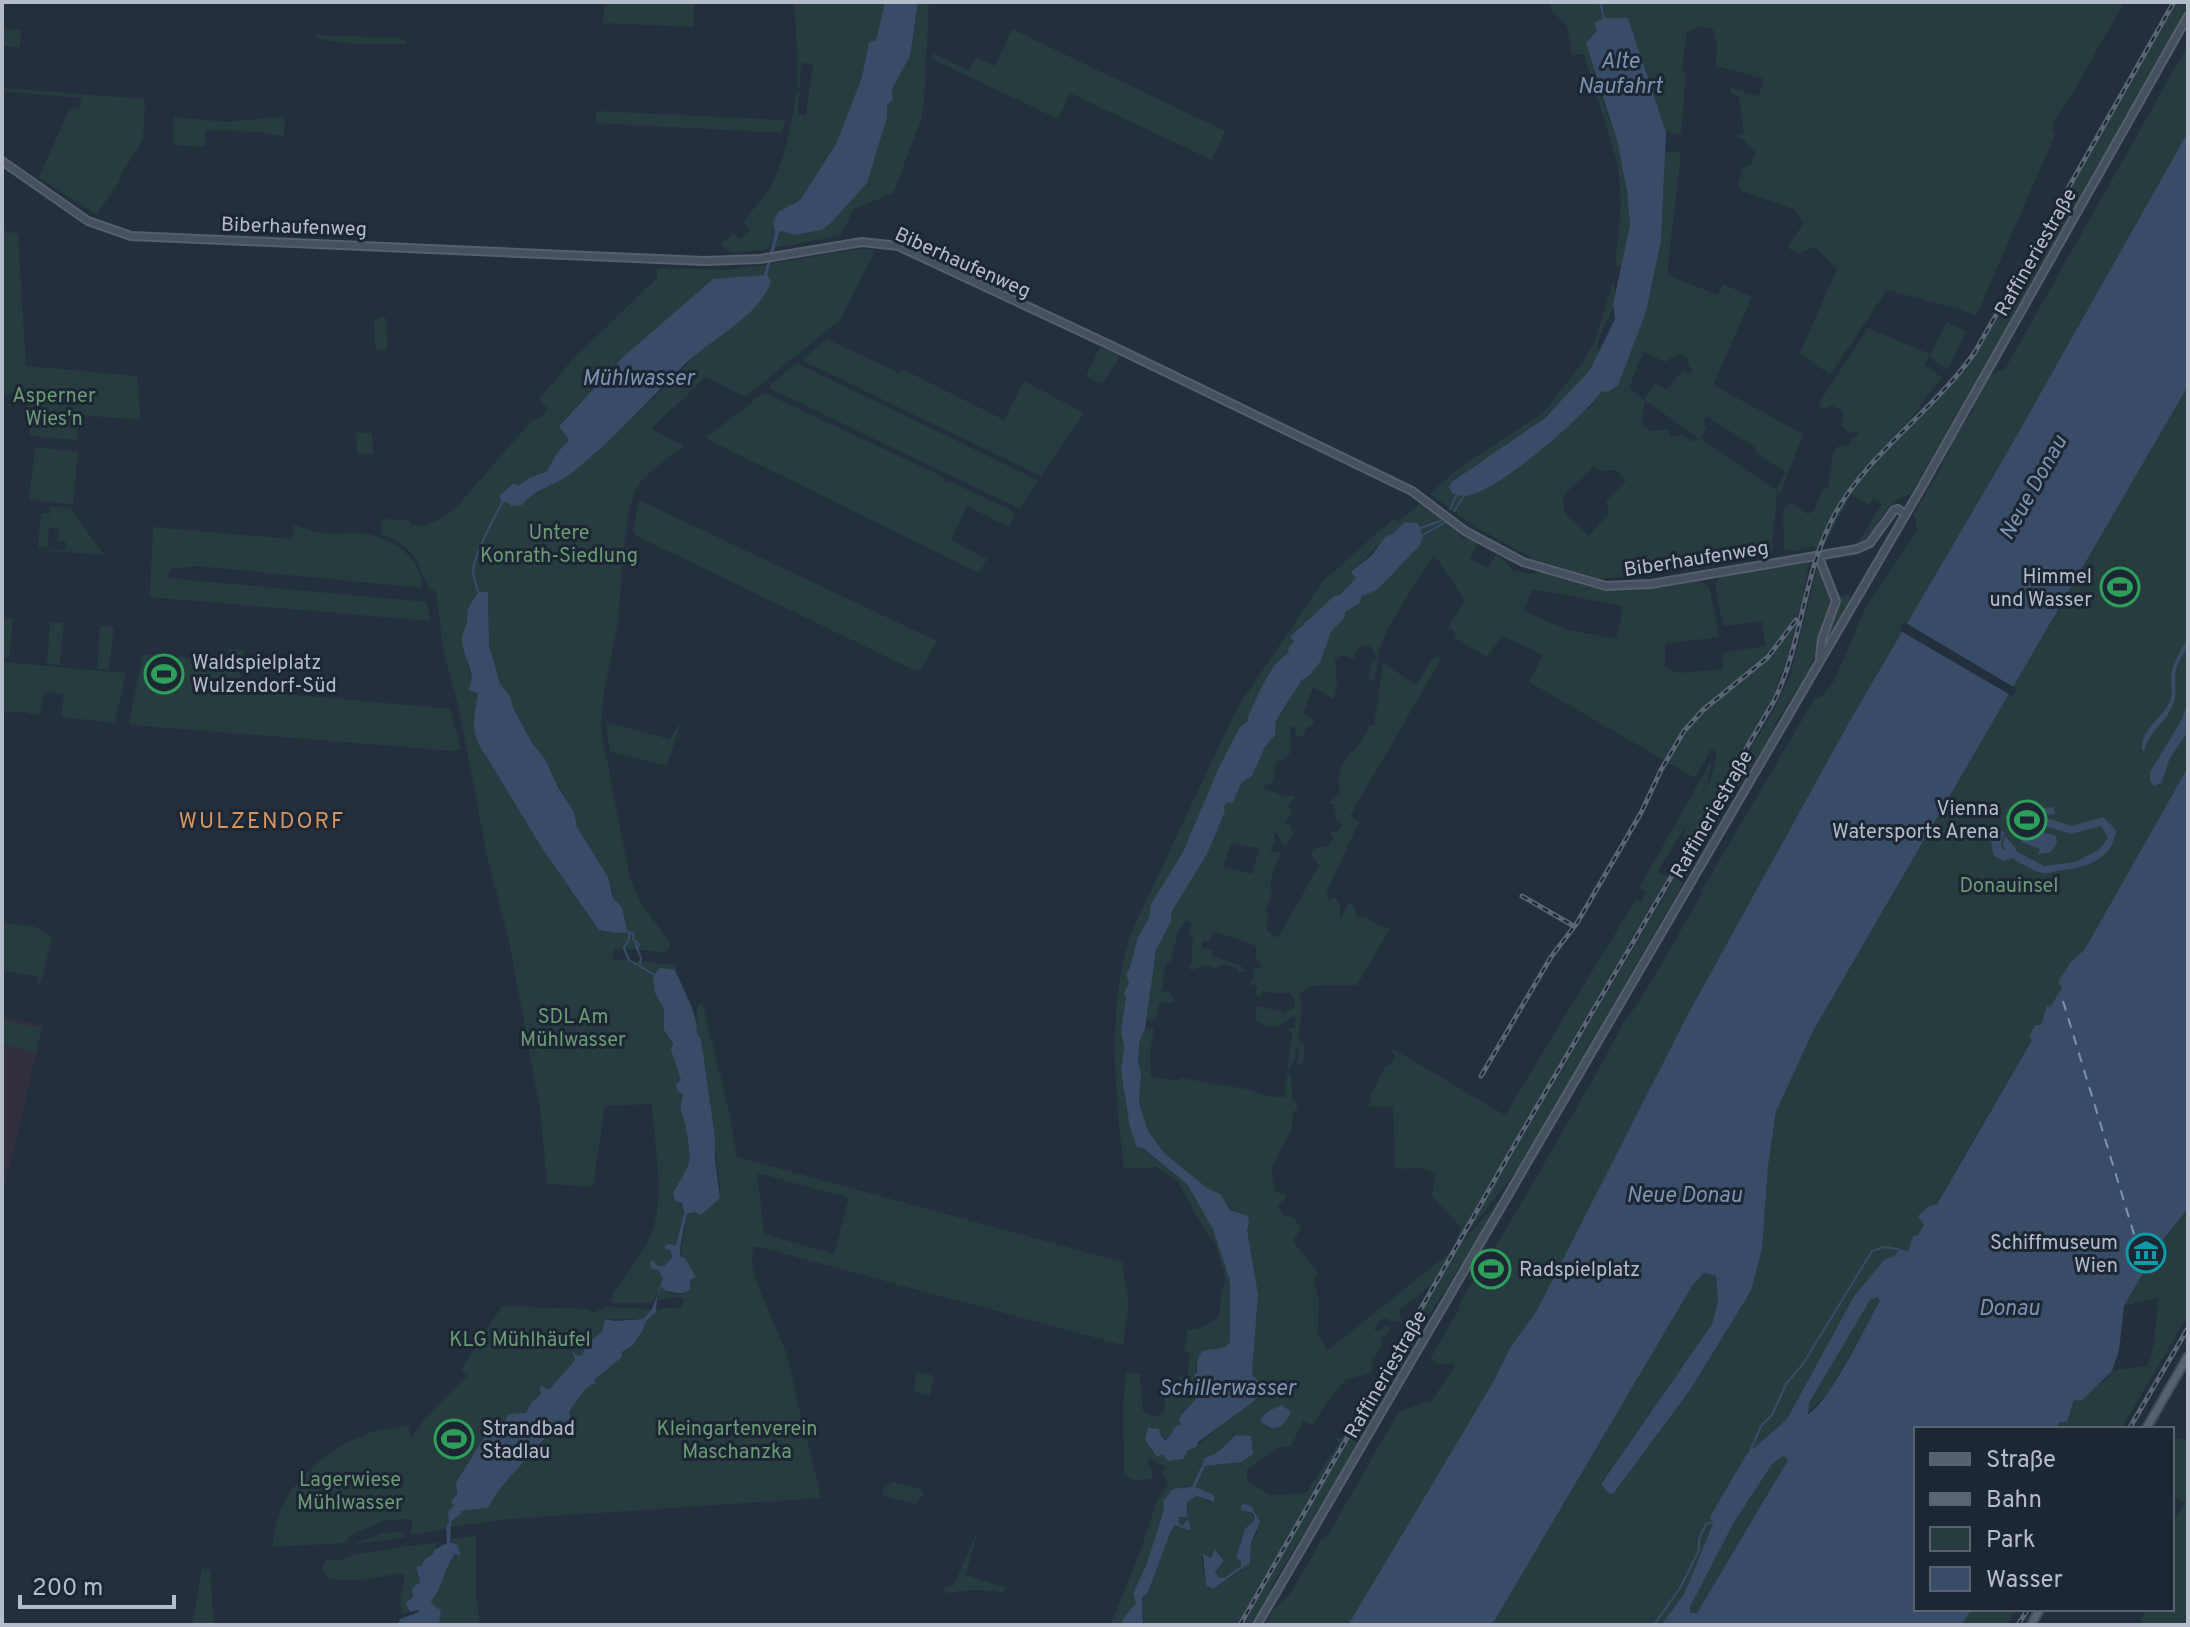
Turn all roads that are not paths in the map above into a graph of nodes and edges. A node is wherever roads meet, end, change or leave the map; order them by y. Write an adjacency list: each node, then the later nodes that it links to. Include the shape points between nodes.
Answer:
1 (2188, 16): 3 (main road, Raffineriestraße)
2 (2, 161): 4 (main road, Biberhaufenweg, via 88,221 131,236 704,261 760,259 862,242 898,246 1412,491 1465,531 1523,562 1606,586 1664,582)
3 (1905, 514): 4 (main road, Biberhaufenweg, via 1894,510 1866,546); 5 (main road, Raffineriestraße)
4 (1818, 555): 5 (main road, via 1836,601)
5 (1820, 657): 8 (main road, Raffineriestraße)
6 (2188, 1356): 7 (main road)
7 (2147, 1427)
8 (1257, 1625)

